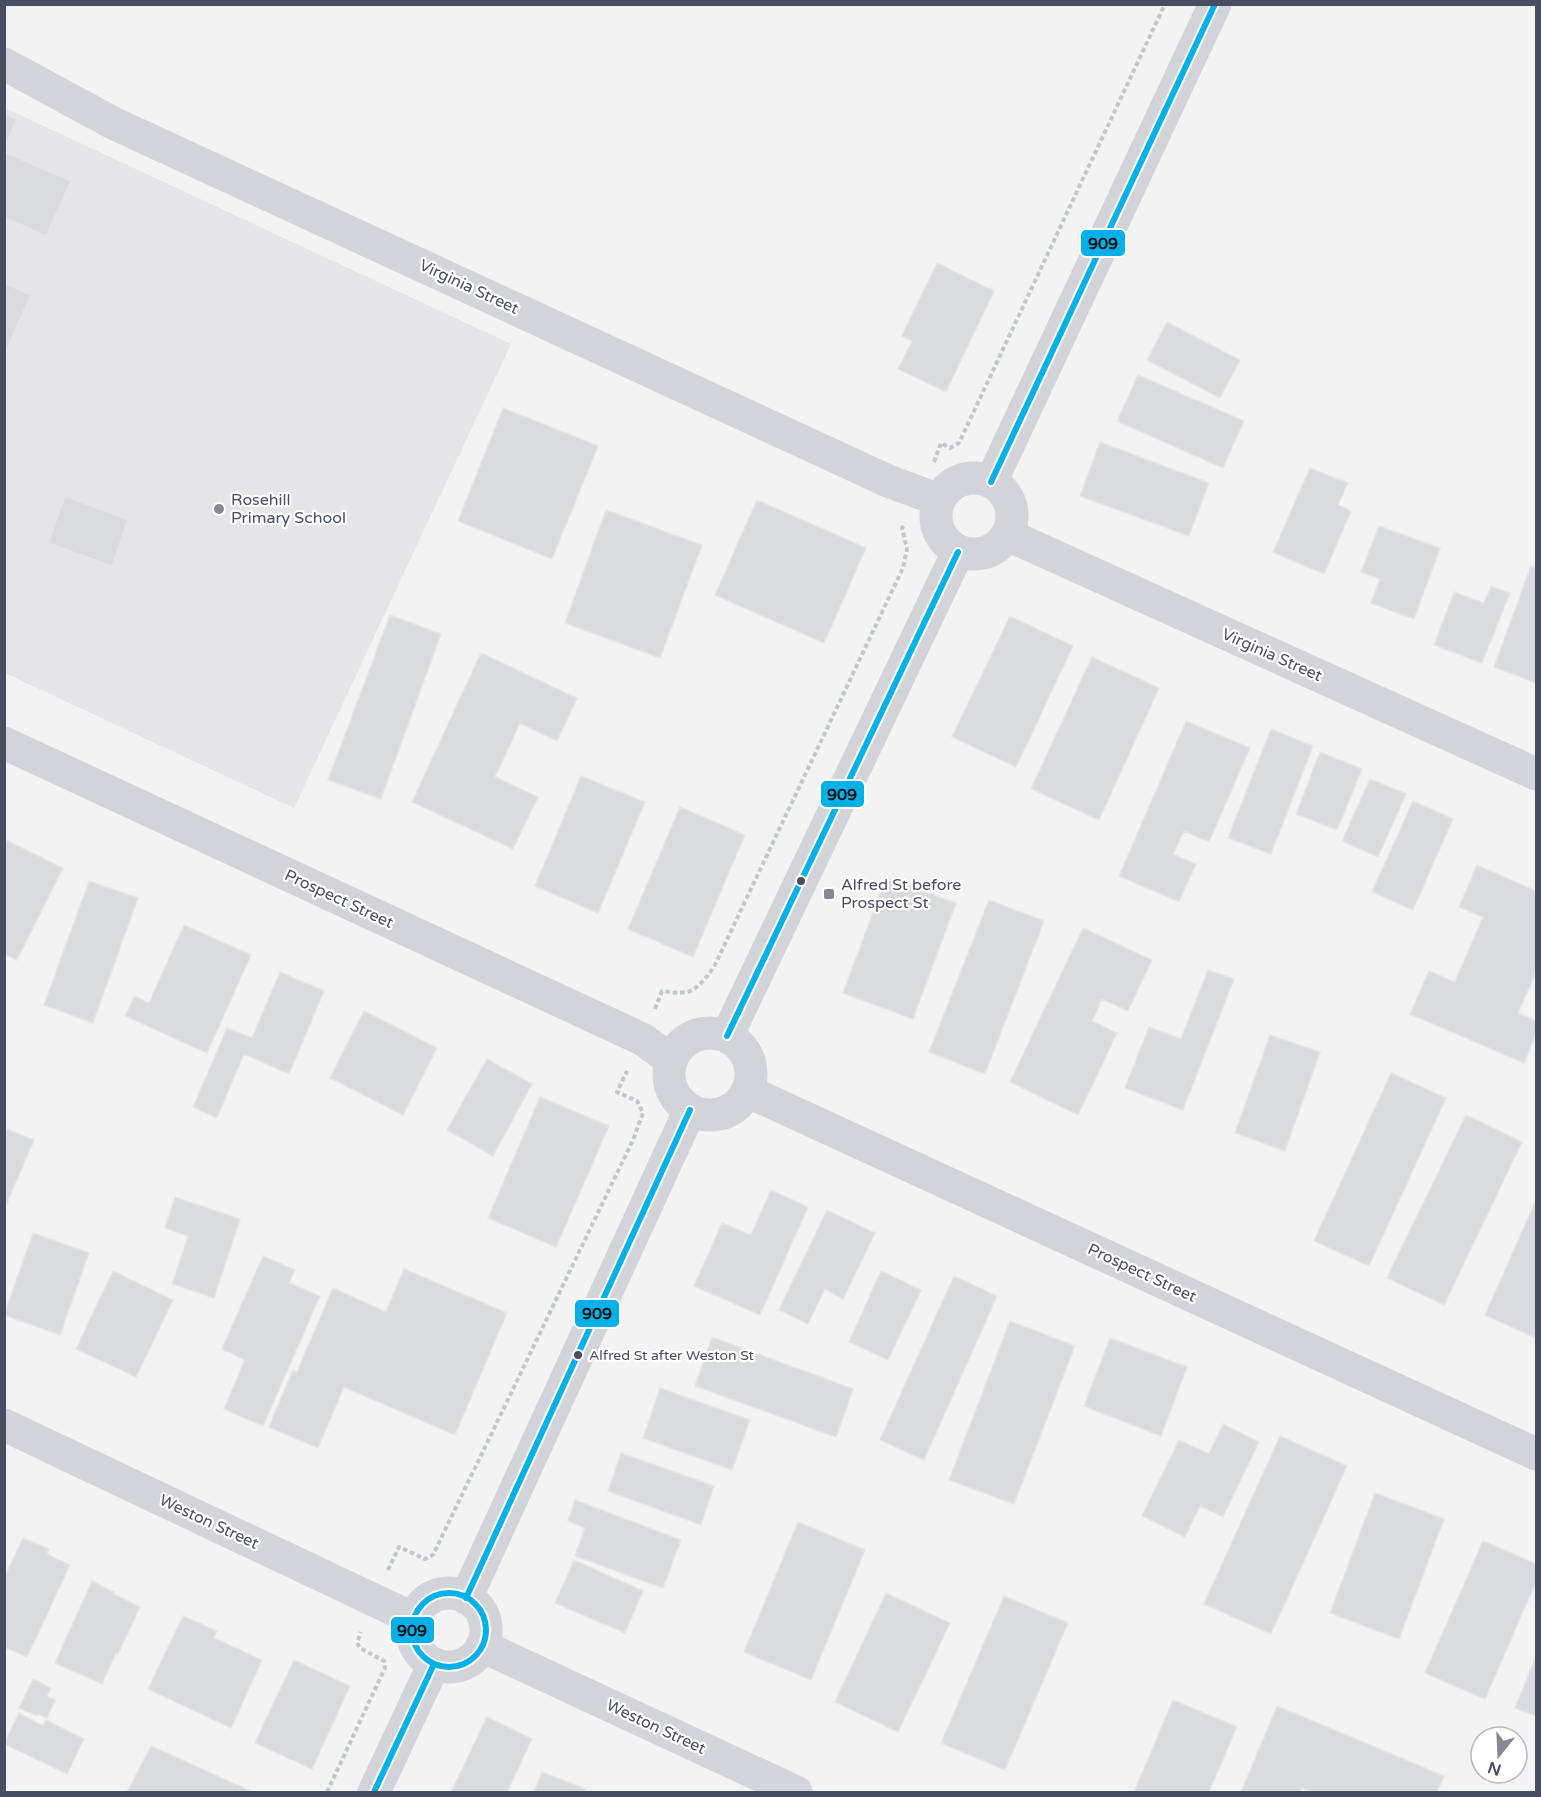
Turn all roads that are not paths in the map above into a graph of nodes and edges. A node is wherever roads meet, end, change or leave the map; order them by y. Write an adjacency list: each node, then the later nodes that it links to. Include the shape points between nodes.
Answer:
1 (1215, 4): 3 (street)
2 (4, 64): 4 (street, Virginia Street, via 113,123 878,476)
3 (991, 482): 4 (street, via 967,478 956,482); 5 (street, via 1012,506)
4 (939, 500): 6 (street, via 936,524 940,536)
5 (1008, 535): 6 (street, via 984,554); 8 (street, Virginia Street)
6 (958, 552): 9 (street)
7 (4, 743): 10 (street, Prospect Street, via 642,1039)
8 (1536, 774)
9 (727, 1036): 10 (street, via 703,1033 691,1037 680,1044); 11 (street, via 748,1057 751,1072)
10 (671, 1060): 12 (street, via 672,1091)
11 (747, 1091): 12 (street, via 735,1106 716,1114); 14 (street, Prospect Street)
12 (690, 1110): 15 (street)
13 (4, 1425): 16 (street, Weston Street)
14 (1536, 1454)
15 (466, 1598): 16 (street, via 441,1594 429,1599); 17 (street, via 482,1612 486,1634)
16 (414, 1619): 18 (street, via 412,1629 418,1650)
17 (482, 1646): 18 (street, via 469,1662 446,1667); 20 (street, Weston Street)
18 (434, 1664): 19 (street)
19 (374, 1792)
20 (796, 1792)

